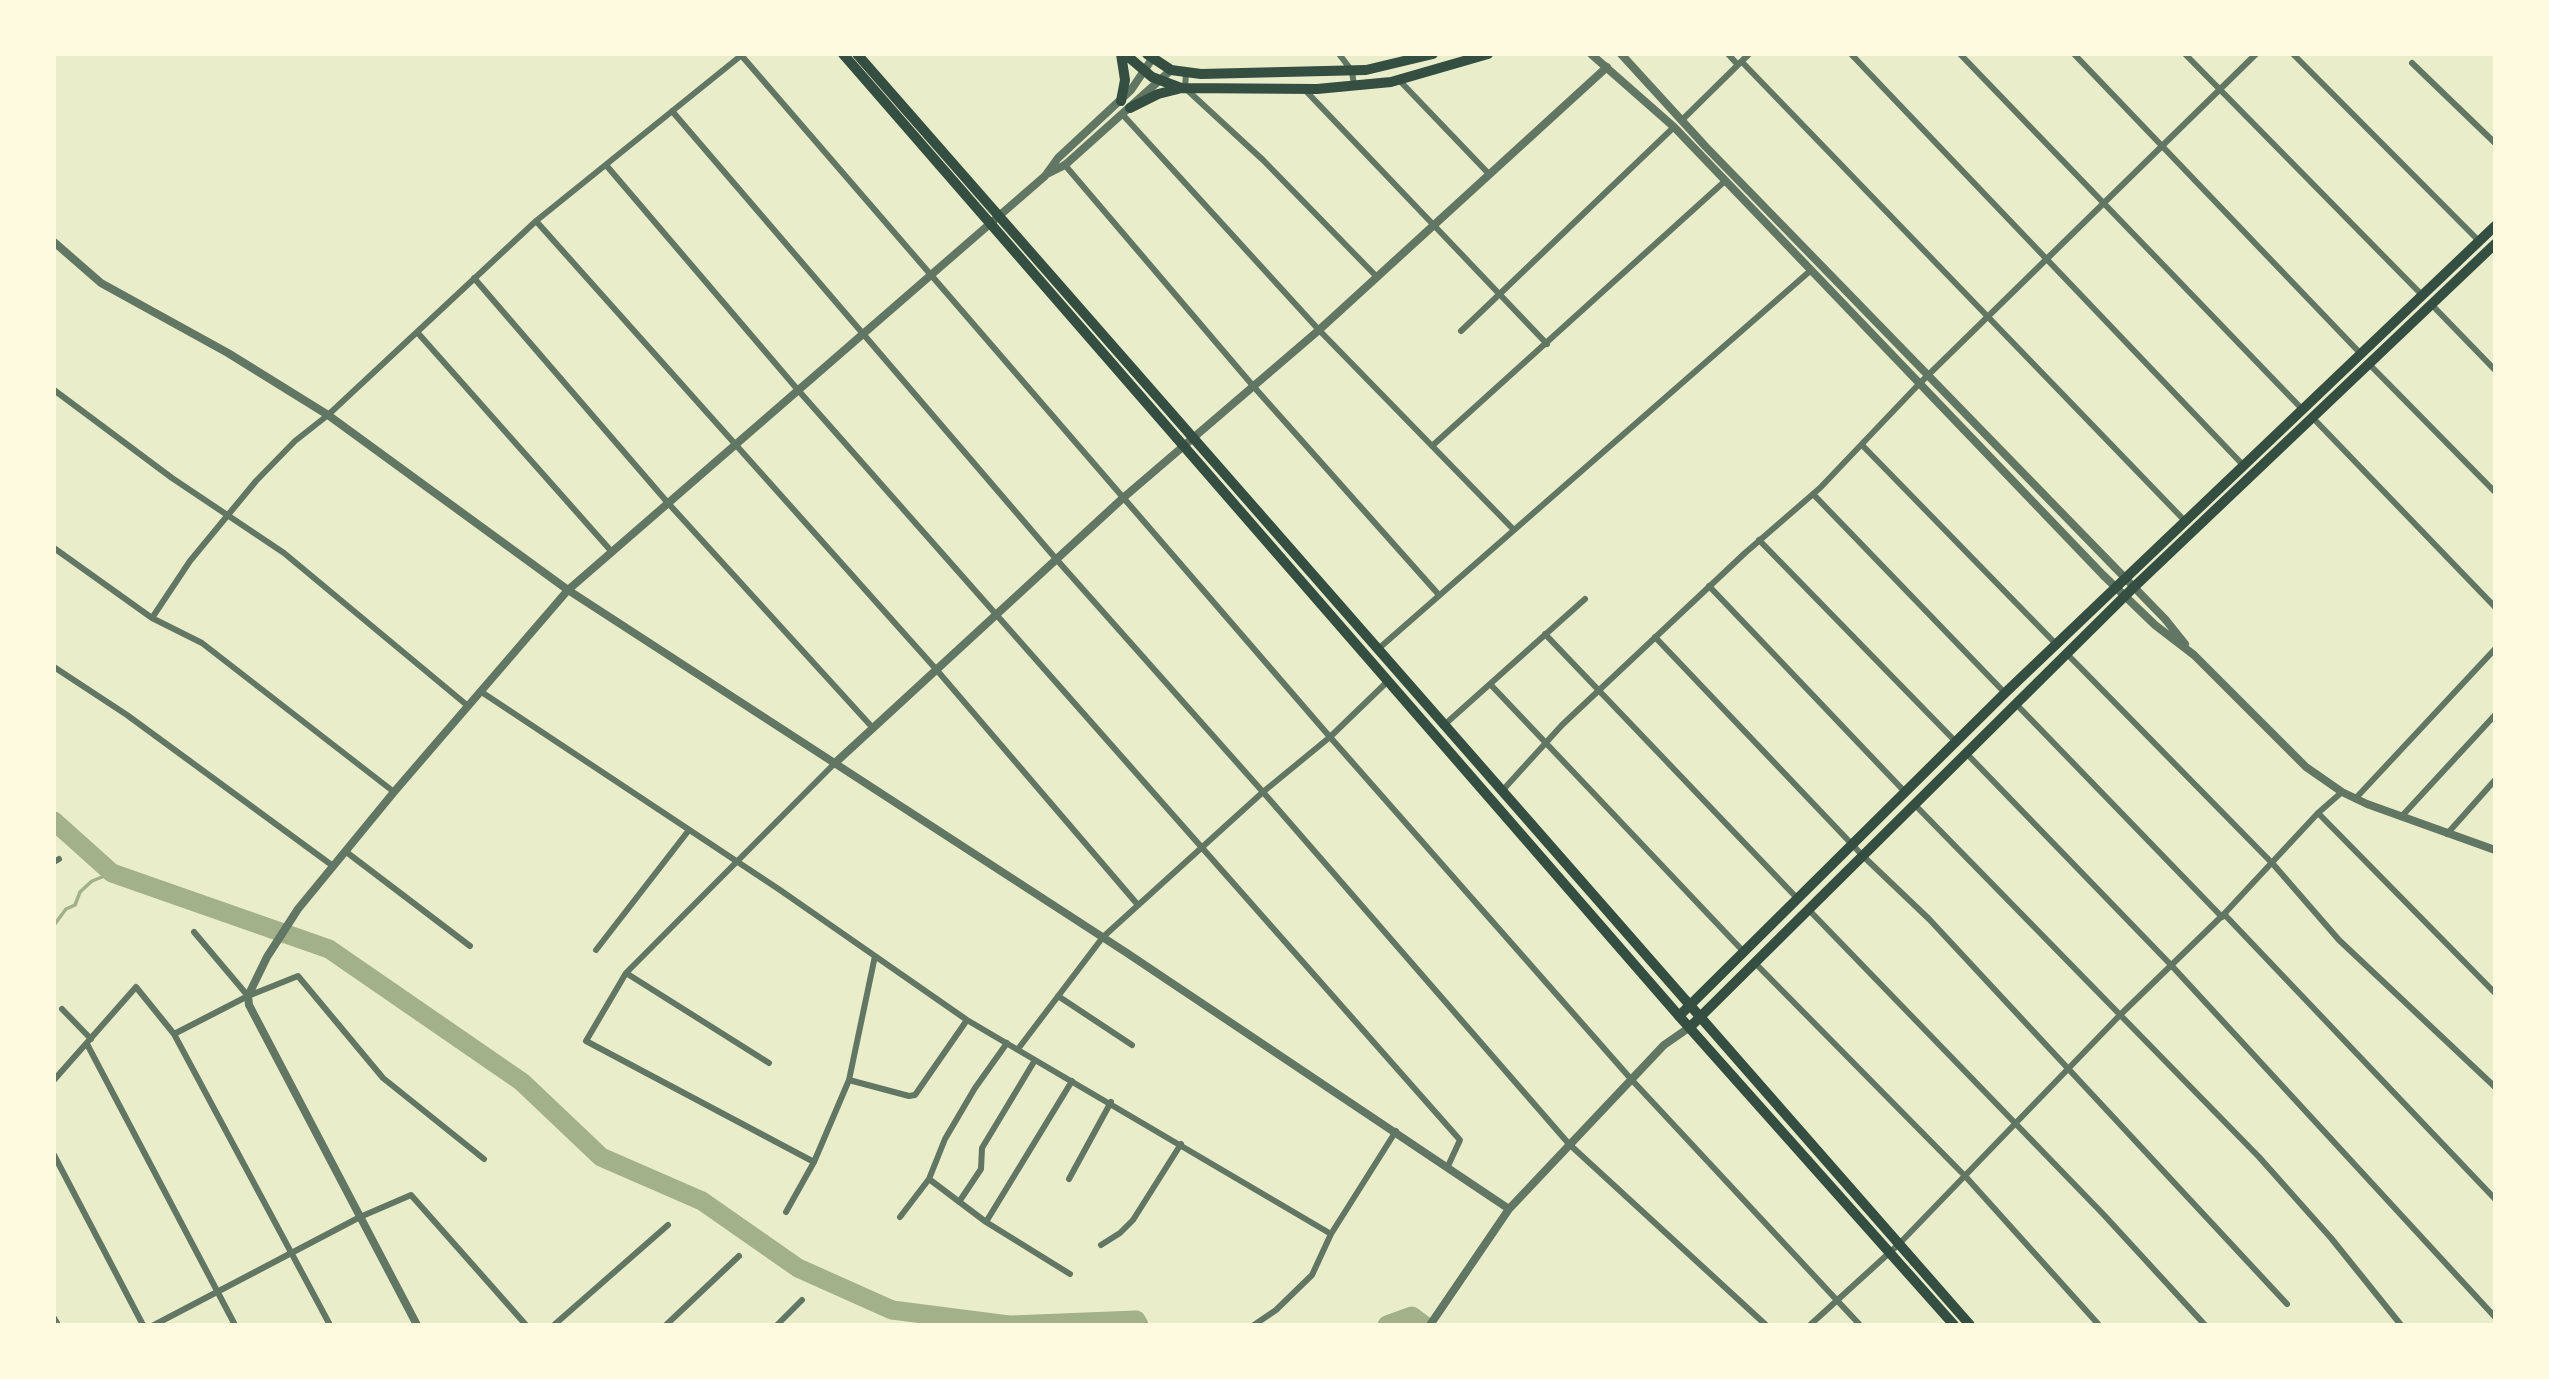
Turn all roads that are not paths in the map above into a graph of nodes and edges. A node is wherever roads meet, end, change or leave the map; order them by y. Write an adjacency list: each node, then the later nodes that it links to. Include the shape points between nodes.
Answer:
1 (843, 54): 47 (highway)
2 (857, 54): 47 (highway)
3 (1123, 54): 25 (main road); 34 (main road)
4 (1339, 54): 26 (street)
5 (1433, 54): 26 (main road)
6 (1446, 54): 22 (street)
7 (1488, 54): 22 (main road)
8 (1591, 54): 23 (street)
9 (1621, 54): 37 (street)
10 (1728, 54): 20 (street)
11 (1749, 54): 20 (street)
12 (1851, 54): 54 (street)
13 (1960, 54): 46 (street)
14 (2074, 54): 39 (street)
15 (2185, 54): 33 (street)
16 (2256, 54): 33 (street)
17 (2293, 54): 51 (street)
18 (742, 55): 35 (street); 56 (street)
19 (1150, 57): 24 (main road); 25 (street)
20 (1740, 63): 37 (street); 62 (street)
21 (2413, 63): 38 (street)
22 (1449, 66): 28 (main road)
23 (1607, 67): 37 (street); 43 (street)
24 (1171, 70): 27 (main road); 29 (street)
25 (1145, 71): 29 (main road); 34 (street)
26 (1352, 71): 27 (main road); 30 (street)
27 (1186, 73): 31 (street)
28 (1399, 80): 30 (main road); 43 (street)
29 (1159, 81): 31 (main road); 36 (street)
30 (1354, 87): 32 (main road)
31 (1183, 88): 32 (main road); 36 (main road, via 1158,94); 57 (street, via 1263,160)
32 (1304, 89): 49 (street)
33 (2220, 90): 39 (street); 60 (street)
34 (1121, 100): 40 (street)
35 (672, 111): 41 (street); 66 (street)
36 (1126, 112): 42 (street); 63 (street)
37 (1678, 124): 45 (street); 59 (street); 71 (street)
38 (2495, 143)
39 (2162, 146): 46 (street); 68 (street)
40 (1058, 158): 42 (street); 44 (street)
41 (606, 165): 48 (street); 75 (street)
42 (1065, 165): 44 (street); 73 (street)
43 (1489, 174): 49 (street)
44 (1045, 176): 47 (street)
45 (1725, 181): 55 (street); 67 (street)
46 (2104, 203): 54 (street); 76 (street)
47 (993, 220): 56 (street); 79 (highway)
48 (536, 221): 58 (street); 80 (street)
49 (1432, 226): 57 (street); 59 (street)
50 (2495, 226): 51 (main road)
51 (2479, 241): 60 (main road)
52 (54, 242): 77 (street, via 120,296)
53 (2493, 250): 61 (main road)
54 (2047, 258): 62 (street); 83 (street)
55 (1810, 271): 72 (street); 90 (street)
56 (930, 275): 66 (street); 86 (street)
57 (1377, 277): 63 (street)
58 (474, 278): 65 (street); 87 (street)
59 (1499, 295): 64 (street); 67 (street)
60 (2422, 295): 68 (main road)
61 (2431, 304): 69 (main road); 70 (street)
62 (1989, 316): 71 (street); 89 (street)
63 (1319, 330): 73 (street); 82 (street)
64 (1461, 331)
65 (417, 332): 77 (street); 93 (street)
66 (862, 334): 75 (street); 94 (street)
67 (1548, 344): 82 (street)
68 (2361, 354): 76 (main road)
69 (2369, 364): 78 (main road); 84 (street)
70 (2495, 370)
71 (1928, 374): 72 (street); 95 (street)
72 (1919, 384): 81 (street); 97 (street)
73 (1254, 387): 79 (street); 100 (street)
74 (54, 390): 88 (street)
75 (798, 390): 80 (street); 104 (street)
76 (2303, 410): 83 (main road)
77 (328, 415): 88 (street, via 295,441); 99 (street)
78 (2313, 418): 98 (main road); 103 (street)
79 (1188, 442): 86 (street); 110 (highway); 115 (highway)
80 (735, 445): 87 (street); 114 (street)
81 (1862, 445): 85 (street); 108 (street)
82 (1432, 446): 90 (street)
83 (2244, 466): 89 (main road)
84 (2495, 492)
85 (1814, 494): 91 (street); 119 (street)
86 (1123, 498): 94 (street); 125 (street)
87 (668, 503): 93 (street); 124 (street)
88 (228, 516): 105 (street, via 190,561); 121 (street, via 284,553)
89 (2185, 521): 95 (main road)
90 (1514, 530): 100 (street)
91 (1759, 540): 96 (street); 127 (street)
92 (54, 548): 105 (street)
93 (612, 552): 99 (street)
94 (1057, 560): 104 (street); 132 (street)
95 (2125, 578): 97 (main road); 98 (street)
96 (1709, 586): 107 (street); 134 (street)
97 (2116, 587): 101 (street); 108 (main road)
98 (2134, 587): 101 (main road); 112 (street)
99 (568, 590): 118 (street); 129 (street)
100 (1439, 595): 110 (street)
101 (2125, 596): 111 (main road); 112 (street)
102 (1585, 599): 106 (street)
103 (2495, 607)
104 (996, 614): 114 (street); 143 (street)
105 (152, 618): 131 (street, via 202,643)
106 (1545, 634): 116 (street); 117 (street)
107 (1655, 637): 117 (street); 142 (street)
108 (2056, 644): 119 (main road)
109 (2495, 649): 136 (street)
110 (1377, 650): 123 (highway)
111 (2068, 655): 120 (main road); 148 (street)
112 (2193, 655): 135 (street, via 2289,752)
113 (54, 667): 149 (street)
114 (935, 668): 124 (street); 151 (street)
115 (1388, 681): 125 (street); 169 (highway)
116 (1490, 684): 123 (street); 126 (street)
117 (1598, 690): 126 (street); 150 (street)
118 (480, 691): 121 (street); 140 (street)
119 (2005, 693): 127 (main road)
120 (2017, 705): 128 (main road); 153 (street)
121 (468, 706): 131 (street)
122 (2495, 715): 139 (street)
123 (1443, 726): 133 (highway)
124 (873, 727): 129 (street)
125 (1330, 737): 132 (street); 182 (street)
126 (1546, 743): 133 (street); 158 (street)
127 (1957, 743): 134 (main road)
128 (1967, 754): 137 (main road); 161 (street)
129 (835, 763): 147 (street); 155 (street)
130 (2495, 780): 141 (street)
131 (394, 792): 145 (street)
132 (1264, 792): 143 (street); 191 (street)
133 (1501, 792): 166 (highway)
134 (1905, 792): 142 (main road)
135 (2342, 792): 136 (street); 138 (street)
136 (2356, 799): 139 (street)
137 (1916, 806): 146 (main road); 168 (street)
138 (2318, 813): 148 (street); 163 (street)
139 (2401, 817): 141 (street)
140 (689, 830): 147 (street); 157 (street)
141 (2447, 834): 144 (street)
142 (1852, 844): 146 (street); 150 (main road)
143 (1201, 848): 151 (street); 195 (street, via 1460,1140)
144 (2495, 850)
145 (345, 851): 149 (street); 156 (street)
146 (1864, 857): 152 (main road); 181 (street)
147 (736, 860): 159 (street); 162 (street)
148 (2273, 864): 153 (street); 186 (street, via 2339,940)
149 (333, 866): 164 (street, via 298,909)
150 (1796, 897): 158 (main road)
151 (1138, 905): 155 (street)
152 (1808, 909): 160 (main road); 188 (street)
153 (2223, 915): 161 (street); 199 (street)
154 (194, 932): 164 (street)
155 (1103, 937): 165 (street); 189 (street)
156 (470, 946)
157 (596, 950)
158 (1743, 951): 166 (main road)
159 (876, 956): 171 (street); 184 (street)
160 (1755, 962): 170 (main road); 196 (street)
161 (2171, 965): 168 (street); 217 (street)
162 (626, 973): 180 (street); 194 (street, via 586,1041)
163 (2495, 993)
164 (248, 996): 173 (street); 193 (street, via 298,976 383,1078); 203 (street)
165 (1058, 996): 177 (street); 178 (street)
166 (1689, 1005): 169 (main road); 170 (highway)
167 (62, 1009): 175 (street)
168 (2121, 1014): 181 (street); 238 (street, via 2259,1157)
169 (1679, 1016): 172 (highway); 174 (street)
170 (1700, 1017): 172 (main road); 209 (highway)
171 (967, 1020): 176 (street); 184 (street, via 915,1095)
172 (1690, 1027): 174 (street); 209 (highway)
173 (174, 1034): 175 (street, via 136,987); 210 (street)
174 (1672, 1036): 182 (street)
175 (89, 1041): 183 (street); 213 (street)
176 (1007, 1043): 178 (street); 197 (street, via 975,1088)
177 (1132, 1045)
178 (1017, 1049): 179 (street)
179 (1035, 1060): 185 (street); 200 (street, via 982,1148 981,1169)
180 (769, 1063)
181 (2069, 1068): 188 (street); 216 (street)
182 (1631, 1079): 191 (street); 215 (street)
183 (54, 1080)
184 (849, 1080): 194 (street)
185 (1072, 1081): 187 (street); 205 (street)
186 (2495, 1087)
187 (1111, 1102): 190 (street); 198 (street)
188 (2015, 1125): 196 (street); 237 (street)
189 (1396, 1132): 195 (street); 207 (street)
190 (1181, 1144): 207 (street); 208 (street, via 1133,1220)
191 (1569, 1144): 201 (street); 231 (street)
192 (54, 1155): 220 (street)
193 (484, 1159)
194 (814, 1161): 202 (street)
195 (1448, 1166): 201 (street)
196 (1966, 1177): 209 (street); 236 (street)
197 (929, 1179): 200 (street); 204 (street)
198 (1069, 1179)
199 (2495, 1199)
200 (959, 1202): 205 (street)
201 (1509, 1209): 230 (street)
202 (786, 1212)
203 (360, 1217): 210 (street); 224 (street); 225 (street, via 411,1195)
204 (900, 1217)
205 (986, 1222): 212 (street)
206 (668, 1225): 226 (street)
207 (1331, 1234): 229 (street, via 1305,1283)
208 (1101, 1245)
209 (1895, 1248): 215 (street); 234 (highway); 235 (highway)
210 (290, 1252): 213 (street); 223 (street)
211 (738, 1256): 227 (street)
212 (1070, 1274)
213 (217, 1290): 221 (street); 222 (street)
214 (802, 1300): 228 (street)
215 (1837, 1300): 232 (street); 233 (street)
216 (2287, 1304)
217 (2495, 1317)
218 (54, 1318): 219 (street)
219 (58, 1325)
220 (143, 1325)
221 (154, 1325)
222 (236, 1325)
223 (330, 1325)
224 (417, 1325)
225 (526, 1325)
226 (554, 1325)
227 (666, 1325)
228 (777, 1325)
229 (1254, 1325)
230 (1430, 1325)
231 (1766, 1325)
232 (1810, 1325)
233 (1860, 1325)
234 (1954, 1325)
235 (1970, 1325)
236 (2099, 1325)
237 (2205, 1325)
238 (2400, 1325)

